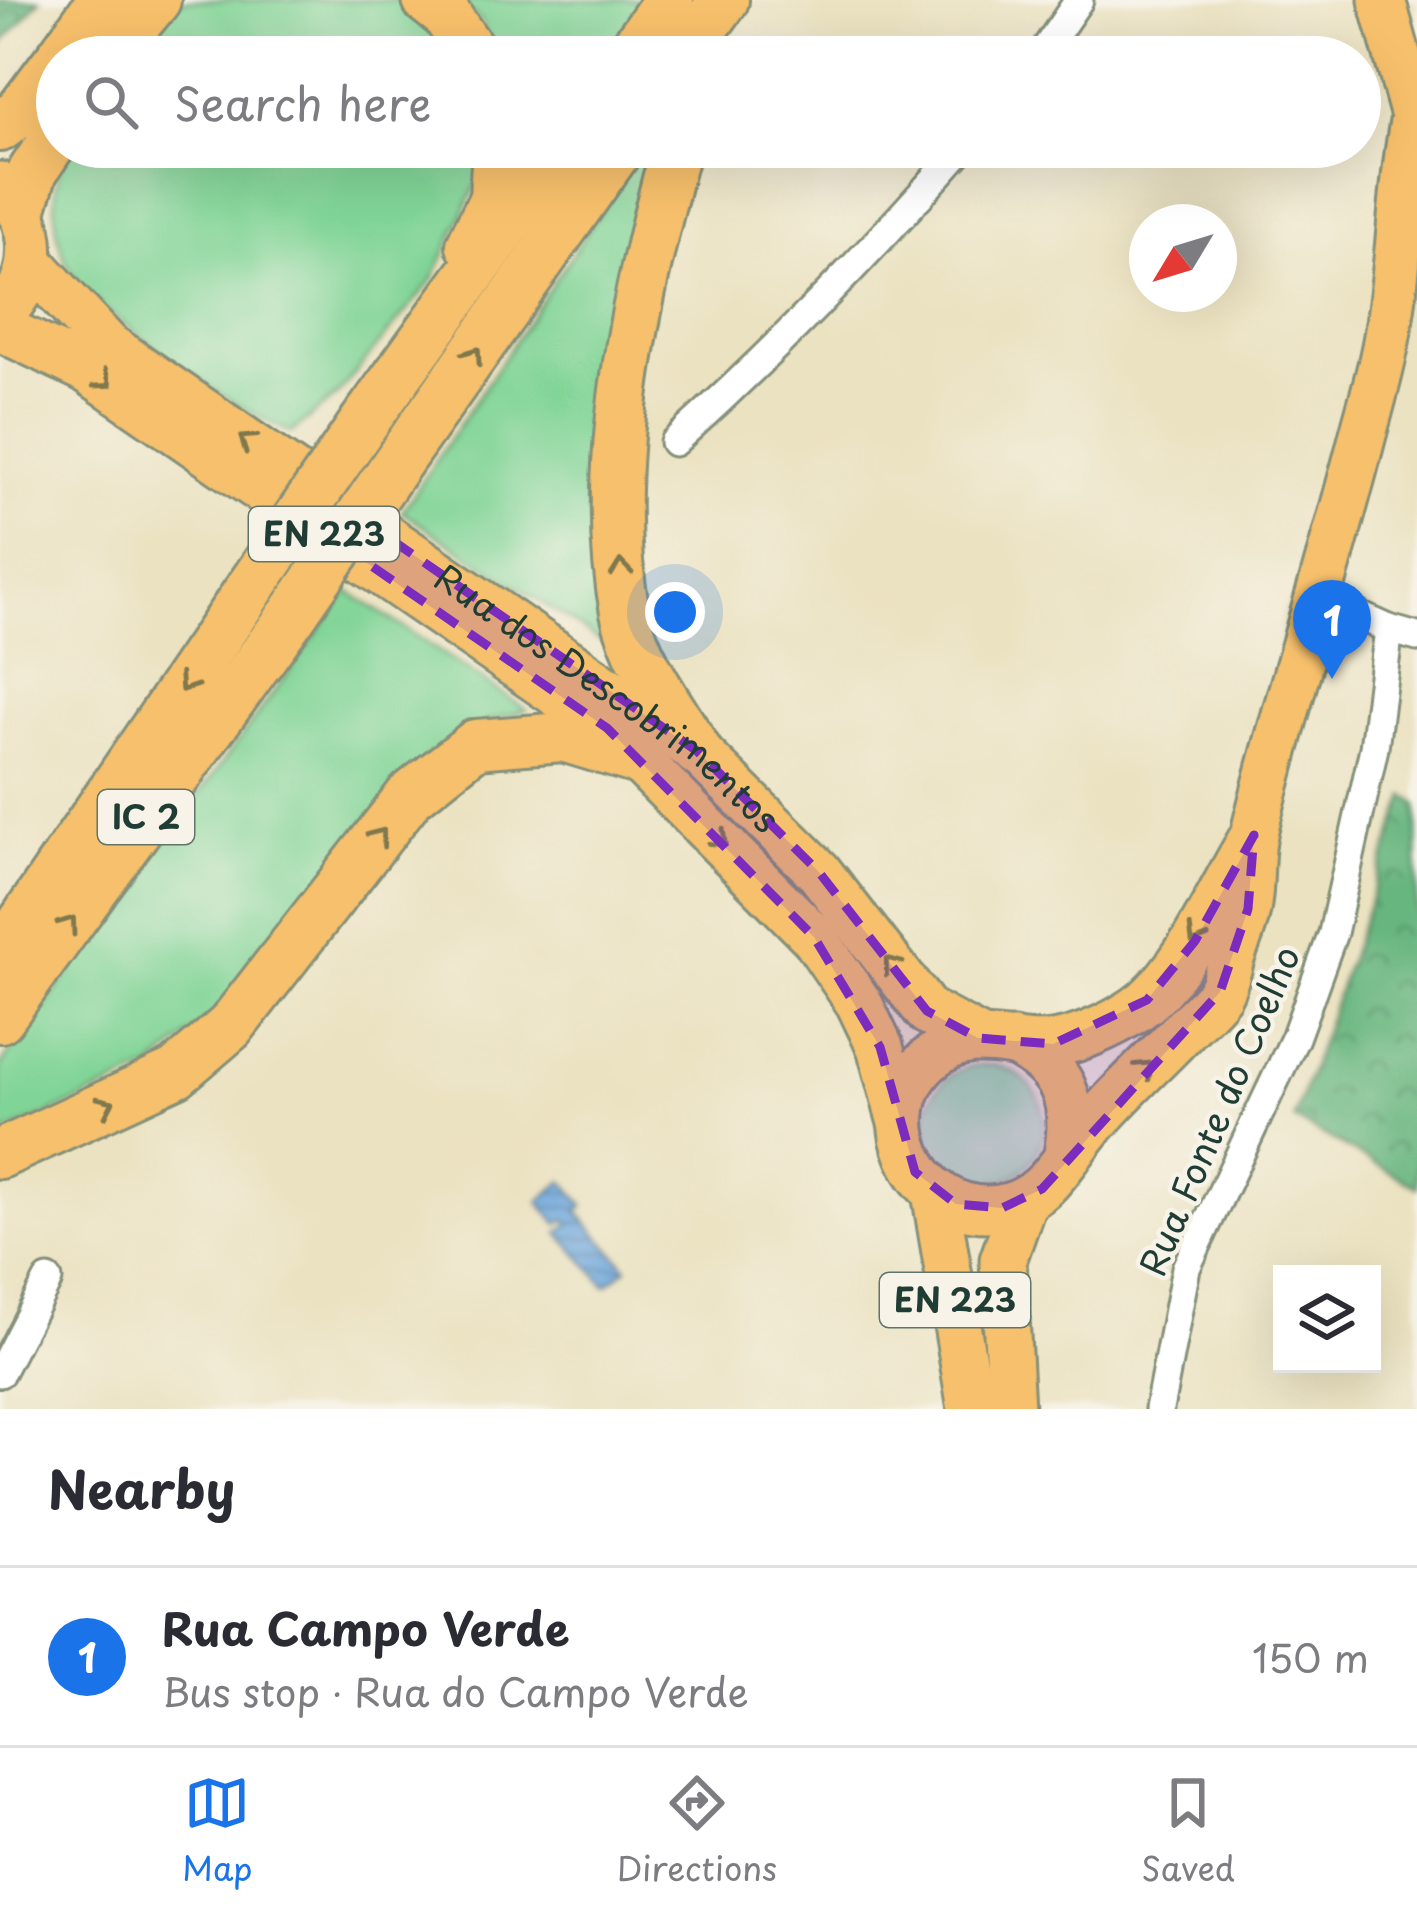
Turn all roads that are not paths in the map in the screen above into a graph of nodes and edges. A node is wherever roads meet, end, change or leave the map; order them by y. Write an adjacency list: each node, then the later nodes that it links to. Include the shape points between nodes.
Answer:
1 (102, 0): 8 (highway)
2 (156, 0): 9 (highway)
3 (428, 0): 10 (highway)
4 (669, 0): 11 (highway)
5 (725, 0): 12 (highway); 13 (highway)
6 (1078, 0): 14 (street)
7 (1382, 0): 16 (main road)
8 (76, 36)
9 (126, 36)
10 (460, 36)
11 (643, 36)
12 (698, 36)
13 (713, 36)
14 (1054, 36)
15 (36, 91): 17 (highway)
16 (1415, 109): 30 (main road, via 1387,337)
17 (0, 127)
18 (36, 167): 24 (highway)
19 (496, 168): 28 (highway, via 494,198)
20 (548, 168): 28 (highway, IC 2)
21 (605, 168): 37 (highway, IC 2, one-way to 21, bridge)
22 (671, 168): 33 (highway, one-way to 22, via 626,615 618,538 637,296)
23 (945, 168): 29 (street)
24 (11, 198): 25 (main road, via 29,236)
25 (30, 262): 26 (main road); 33 (main road, Rua dos Descobrimentos / EN 223, one-way to 25, via 108,346)
26 (0, 314)
27 (0, 328): 34 (main road, Rua dos Descobrimentos / EN 223, one-way to 34, via 86,369 607,728)
28 (430, 330): 36 (highway, IC 2, one-way to 36, bridge)
29 (674, 442)
30 (1320, 598): 31 (street); 35 (main road)
31 (1389, 629): 32 (street); 48 (street, Rua Fonte do Coelho, via 1374,748 1333,933 1295,1038 1186,1268)
32 (1417, 638)
33 (697, 751): 38 (main road, Rua dos Descobrimentos / EN 223, one-way to 33, via 927,1010 818,871)
34 (635, 759): 39 (main road, Rua dos Descobrimentos / EN 223, one-way to 39, via 814,937 880,1047); 40 (highway, one-way to 34, via 176,1072 230,1027 410,796 476,744 562,737)
35 (1254, 835): 38 (main road, one-way to 38, via 1195,941 1148,1000 1114,1023 1053,1044); 41 (main road, one-way to 35, via 1220,992 1248,909)
36 (0, 956)
37 (0, 1018)
38 (996, 1040): 39 (main road, via 955,1043 935,1054 906,1091); 41 (main road, EN 223, via 1038,1055 1063,1087 1072,1127)
39 (900, 1119): 42 (main road, EN 223, via 903,1147)
40 (0, 1154)
41 (1066, 1154): 43 (main road, EN 223)
42 (935, 1192): 43 (main road, via 979,1209); 46 (main road, EN 223)
43 (1024, 1201): 47 (main road, EN 223, via 1004,1260)
44 (48, 1280): 45 (street)
45 (0, 1373)
46 (970, 1409)
47 (1011, 1409)
48 (1159, 1409)

